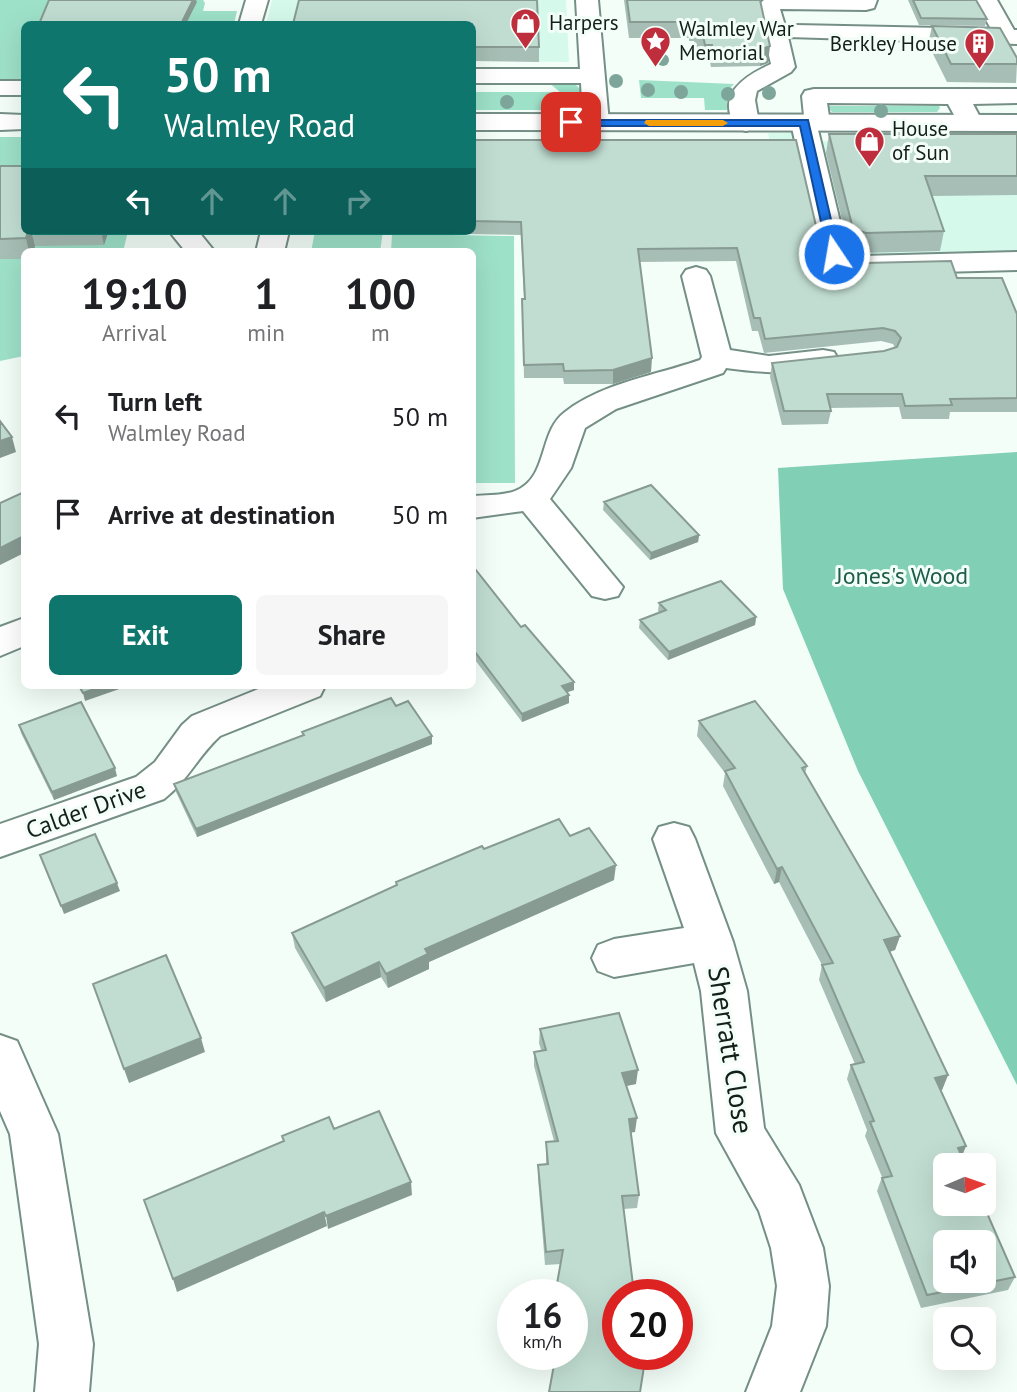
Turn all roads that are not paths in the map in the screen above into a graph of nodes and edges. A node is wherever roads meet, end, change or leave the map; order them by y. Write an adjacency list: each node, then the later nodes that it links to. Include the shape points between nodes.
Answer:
1 (257, 0): 6 (street)
2 (587, 0): 10 (street)
3 (866, 0): 5 (street)
4 (986, 0): 8 (street)
5 (784, 1): 19 (street, via 768,6 783,67 753,82 742,94)
6 (251, 21)
7 (795, 32): 8 (street)
8 (1011, 36)
9 (476, 76): 10 (street)
10 (592, 76): 18 (street)
11 (0, 88): 12 (street)
12 (21, 88)
13 (1017, 96): 14 (street)
14 (957, 97): 20 (street, via 814,96); 22 (street)
15 (0, 122): 16 (street)
16 (21, 122)
17 (476, 122): 18 (street)
18 (596, 122): 19 (street)
19 (746, 123): 20 (street)
20 (811, 123): 22 (street); 23 (street, via 834,254 843,261 862,265)
21 (1017, 123): 22 (street)
22 (970, 124)
23 (1017, 261)
24 (696, 276): 25 (street)
25 (713, 343): 26 (street, via 769,365); 27 (street, via 712,366 598,405 575,419 563,435 555,473)
26 (856, 356)
27 (532, 499): 28 (street); 29 (street)
28 (476, 507)
29 (605, 587)
30 (21, 632): 31 (street)
31 (0, 643)
32 (298, 689): 34 (street, Calder Drive, via 206,726 169,773 150,788)
33 (674, 839): 35 (street, Sherratt Close)
34 (0, 841)
35 (712, 942): 36 (street, Sherratt Close); 39 (street, Sherratt Close, via 724,991 740,1133 781,1202 797,1248 803,1286 799,1326)
36 (614, 958)
37 (0, 1056): 38 (street, via 34,1134 66,1345)
38 (62, 1392)
39 (773, 1392)

